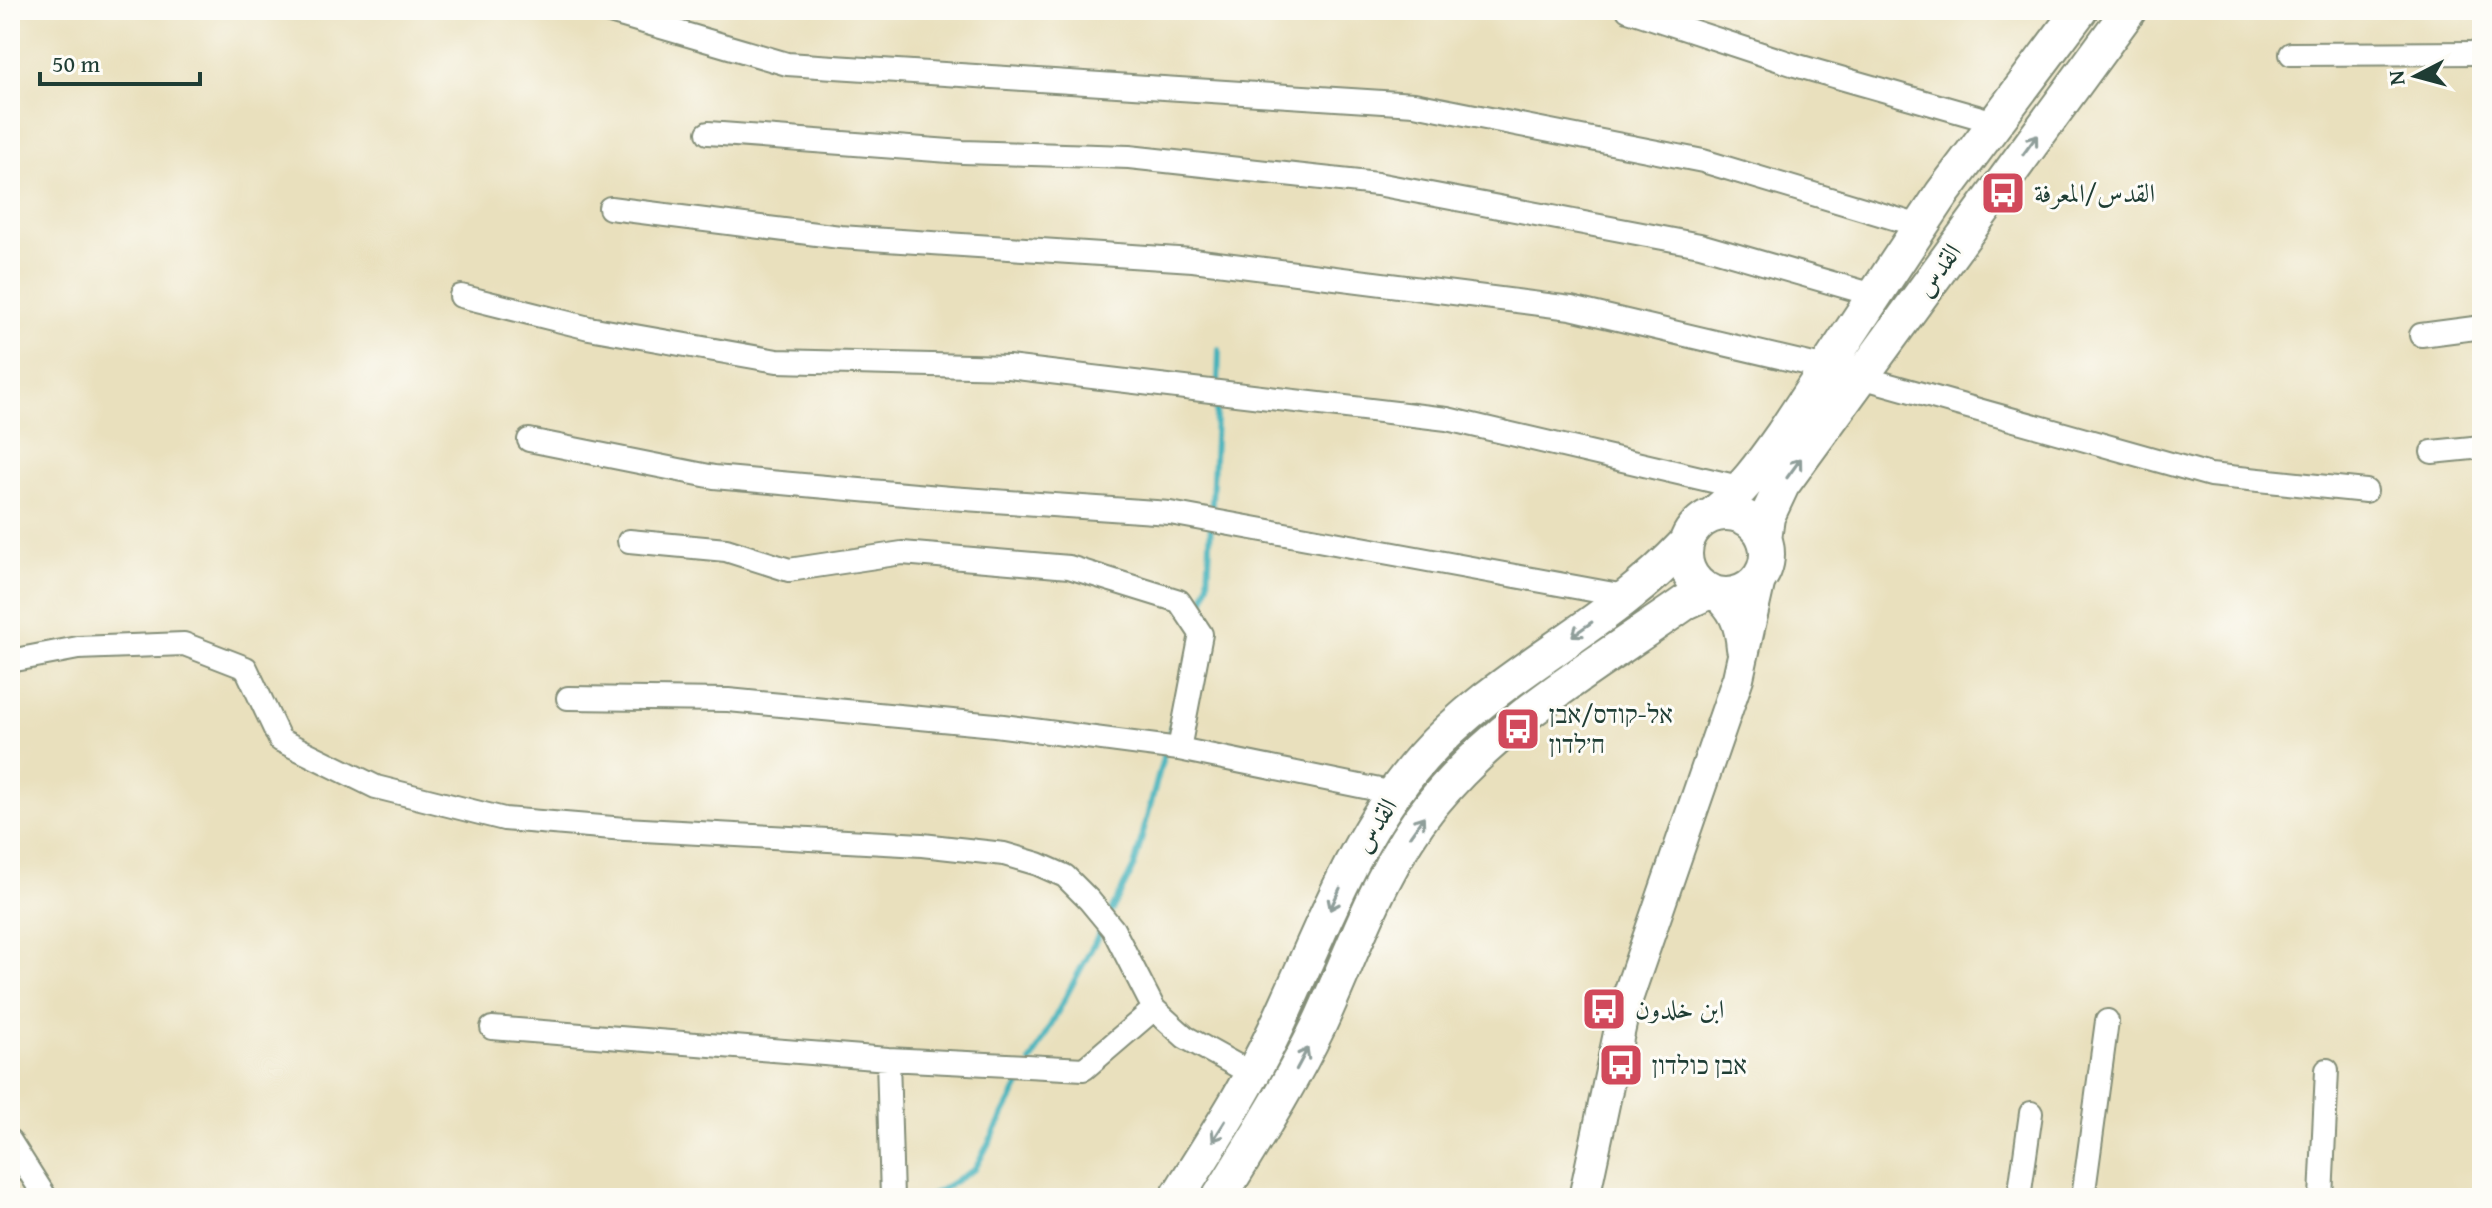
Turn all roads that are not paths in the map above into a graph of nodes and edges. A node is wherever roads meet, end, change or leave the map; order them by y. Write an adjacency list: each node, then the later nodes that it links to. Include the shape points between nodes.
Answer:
1 (603, 10): 10 (street, via 787,64 1414,104 1703,161)
2 (1628, 10): 7 (street)
3 (2080, 10): 7 (main road, القدس)
4 (2129, 10): 16 (main road, القدس, one-way to 4)
5 (2482, 53): 6 (street)
6 (2291, 54)
7 (1995, 122): 10 (main road, القدس)
8 (708, 133): 11 (street, via 963,152 1129,157 1377,184 1700,245)
9 (610, 208): 15 (street, via 840,237 1193,260 1571,308)
10 (1920, 226): 11 (main road, القدس)
11 (1874, 295): 15 (main road, القدس)
12 (461, 296): 20 (street, via 589,328 777,361 1008,367 1447,419)
13 (2482, 327): 14 (street)
14 (2421, 335)
15 (1826, 368): 20 (main road, القدس)
16 (1861, 377): 21 (street, via 2210,475); 23 (main road, القدس, one-way to 16, via 1772,502 1782,485)
17 (529, 440): 28 (street, via 714,477 1170,513)
18 (2482, 447): 19 (street)
19 (2432, 452)
20 (1743, 488): 22 (main road, القدس)
21 (2366, 491)
22 (1714, 514): 23 (main road, via 1747,518); 25 (main road, via 1697,524)
23 (1764, 539): 26 (main road, via 1766,564)
24 (629, 541): 32 (street, via 726,550 789,570 902,553 1069,567 1179,601 1201,634)
25 (1685, 544): 27 (main road, via 1693,580); 28 (main road, القدس)
26 (1761, 575): 27 (main road, via 1742,592); 29 (street)
27 (1713, 593): 29 (street, via 1736,617); 45 (main road, القدس, one-way to 27, via 1309,1045 1380,885 1431,806 1487,746 1546,697 1686,602)
28 (1630, 597): 33 (main road, القدس, one-way to 33, via 1475,707)
29 (1743, 658): 46 (street, via 1625,1005)
30 (10, 661): 34 (street, via 78,648 184,644 246,668 280,740 376,787 504,819 922,845 1004,854 1038,864 1065,876 1113,929)
31 (568, 698): 32 (street, via 728,700)
32 (1179, 749): 33 (street)
33 (1394, 793): 39 (main road, القدس, one-way to 39, via 1358,849)
34 (1154, 1009): 37 (street, via 1084,1069); 39 (street, via 1185,1037)
35 (2107, 1021): 48 (street)
36 (492, 1028): 37 (street)
37 (888, 1059): 43 (street)
38 (2327, 1070): 49 (street)
39 (1252, 1074): 44 (main road, القدس, one-way to 44)
40 (2031, 1113): 47 (street)
41 (10, 1141): 42 (street)
42 (46, 1198)
43 (892, 1198)
44 (1177, 1198)
45 (1219, 1198)
46 (1584, 1198)
47 (2019, 1198)
48 (2083, 1198)
49 (2321, 1198)

